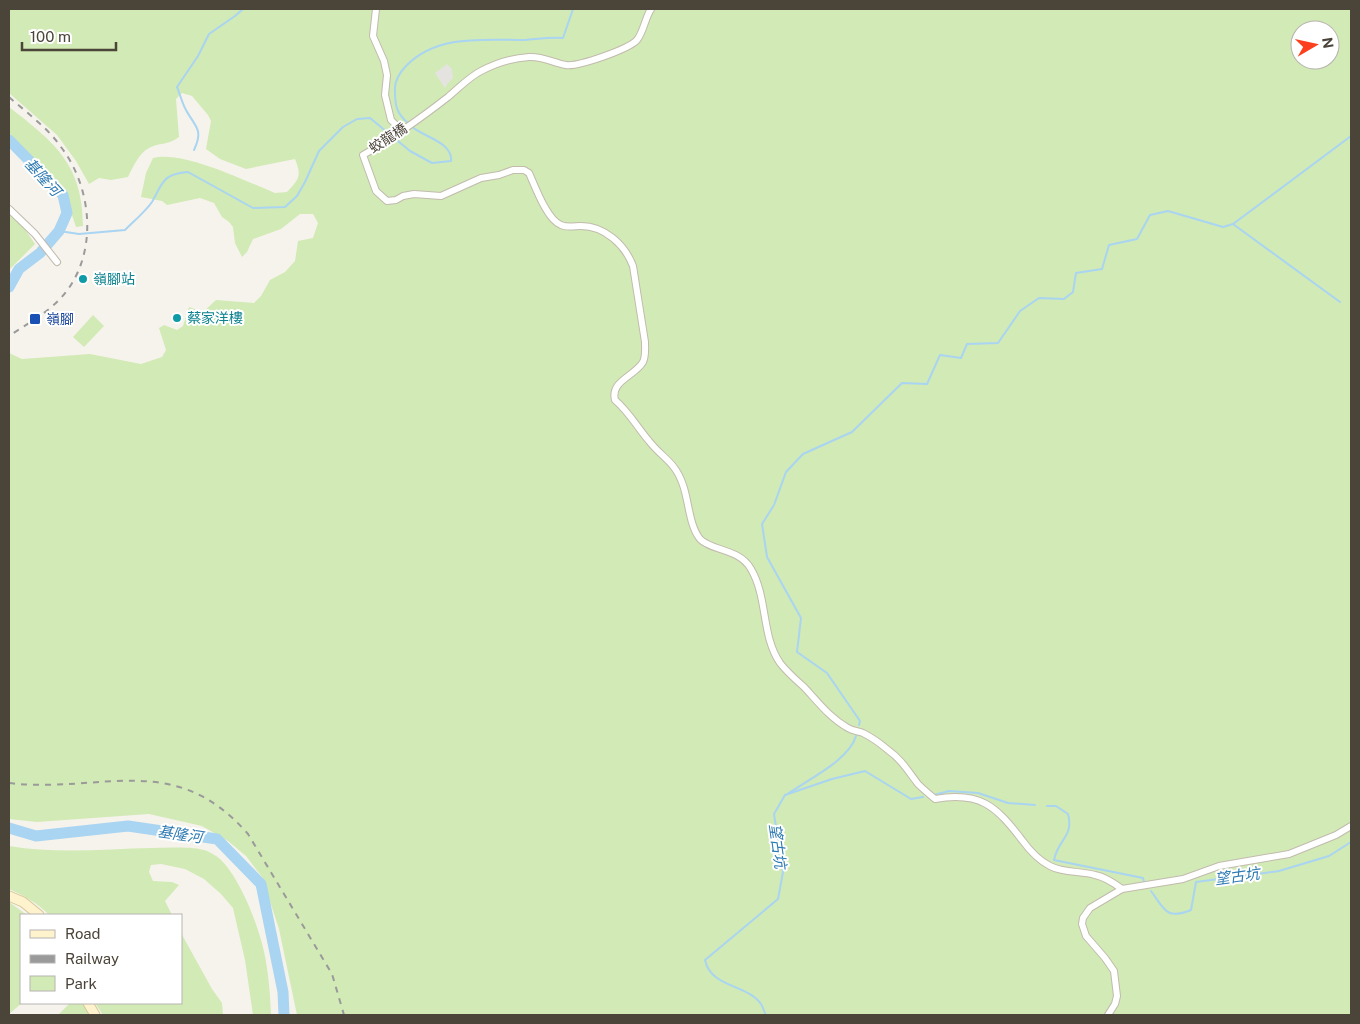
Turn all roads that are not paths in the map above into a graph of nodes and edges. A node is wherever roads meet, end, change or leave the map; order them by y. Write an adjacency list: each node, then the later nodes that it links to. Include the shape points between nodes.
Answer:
1 (376, 9): 3 (street, via 373,36 387,75 385,95 391,120)
2 (651, 9): 3 (street, 蛟龍橋, via 637,40 629,46 568,66 538,57 507,60 480,71)
3 (401, 130): 7 (street, 蛟龍橋, via 363,154 376,191 386,200 414,194 441,196 481,178 524,170 529,173 552,218 561,225 594,227 622,246 629,255 645,354 636,370 620,382 615,400 676,470 695,531 701,540 728,550 751,569 758,586 768,637 776,655 826,712 902,761 919,785 935,799 974,798 1007,820 1040,860 1052,868 1096,875)
4 (9, 209): 5 (street)
5 (57, 262)
6 (1351, 826): 7 (street, via 1289,854 1219,866 1182,878)
7 (1122, 889): 12 (street, via 1090,908 1082,924 1086,936 1114,971 1117,996)
8 (9, 896): 9 (main road)
9 (39, 914)
10 (89, 1004): 11 (main road)
11 (95, 1015)
12 (1108, 1015)

